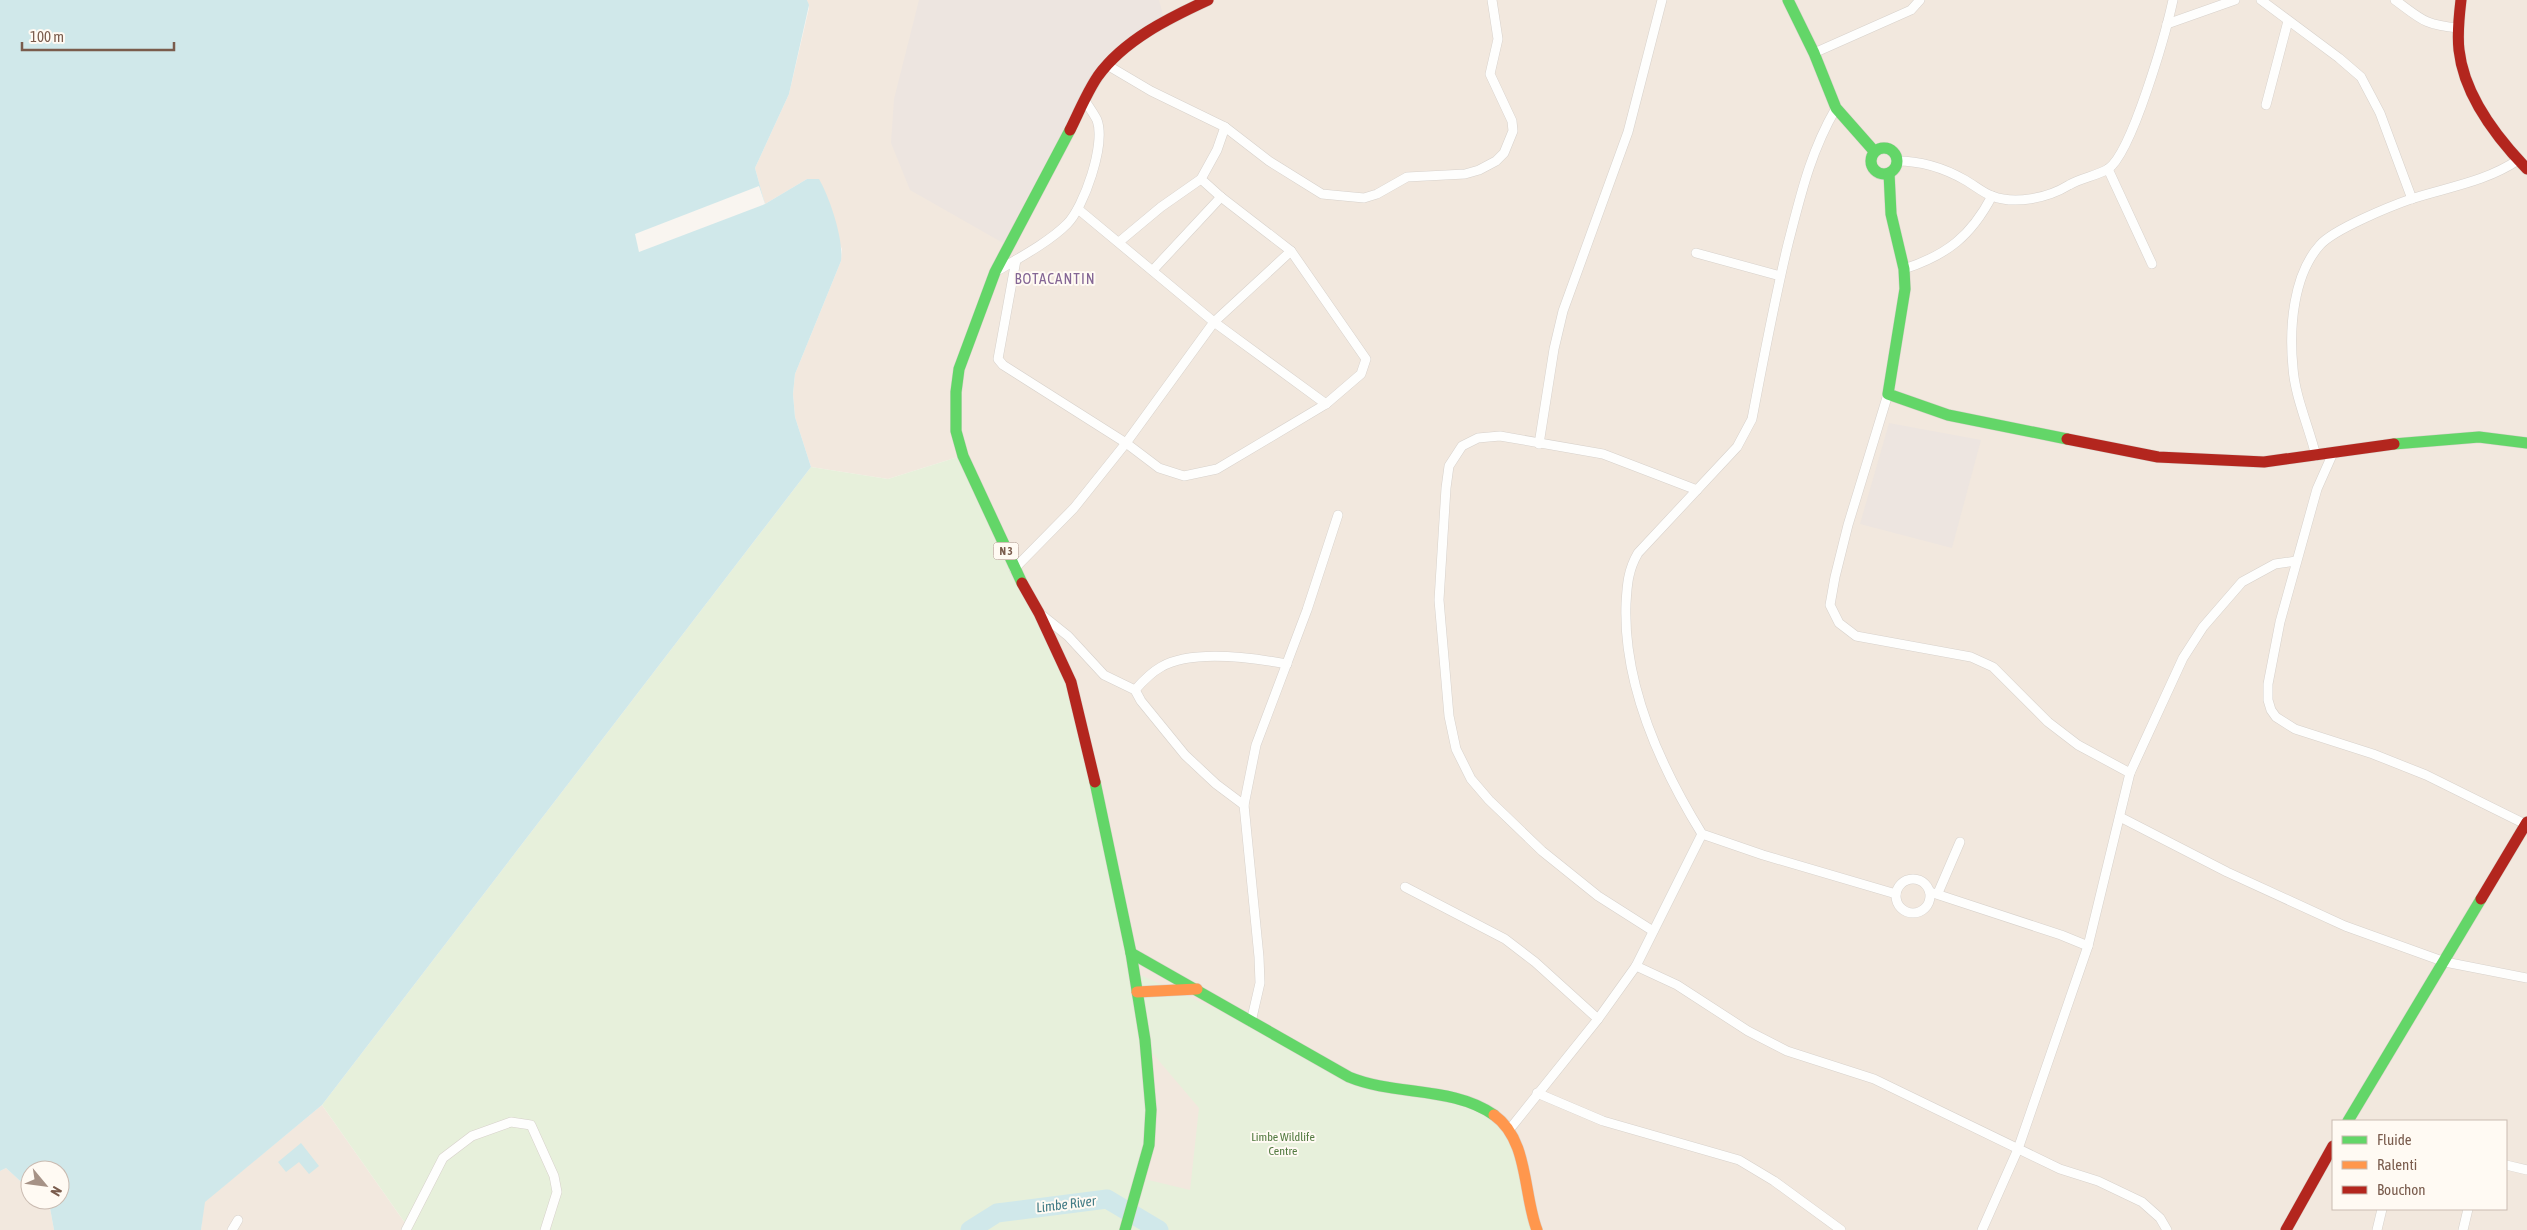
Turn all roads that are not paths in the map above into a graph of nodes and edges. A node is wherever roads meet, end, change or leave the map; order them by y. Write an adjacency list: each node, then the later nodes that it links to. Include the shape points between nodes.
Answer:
1 (1208, 0): 15 (main road, N 3, via 1169,18)
2 (1492, 0): 19 (street, via 1498,38 1490,74 1508,111 1513,131 1504,153 1489,165 1466,174 1407,177 1364,198 1337,197 1322,194 1269,160)
3 (1662, 0): 45 (street, via 1628,132 1563,311)
4 (1788, 0): 14 (main road)
5 (1920, 0): 14 (street, via 1910,10)
6 (2173, 0): 12 (street)
7 (2235, 0): 12 (street)
8 (2261, 0): 11 (street)
9 (2395, 0): 13 (street, via 2418,19 2435,26)
10 (2461, 0): 13 (main road)
11 (2288, 21): 17 (street); 29 (street, via 2361,77 2380,113)
12 (2168, 24): 23 (street, via 2122,153)
13 (2458, 28): 21 (main road, via 2459,57 2468,82)
14 (1814, 53): 18 (main road)
15 (1107, 65): 16 (main road, N 3); 19 (street, via 1151,91)
16 (1085, 101): 30 (street, via 1097,120 1098,136 1089,180); 38 (main road, N 3)
17 (2266, 105)
18 (1836, 108): 20 (main road); 39 (street, via 1819,137 1808,167)
19 (1226, 126): 26 (street)
20 (1874, 151): 22 (main road, via 1889,148); 25 (main road, via 1870,161 1874,170)
21 (2518, 160): 24 (main road); 29 (street, via 2485,177)
22 (1897, 161): 25 (main road); 27 (street, via 1913,161 1940,168)
23 (2108, 169): 27 (street, via 2036,198); 35 (street)
24 (2527, 169)
25 (1889, 173): 36 (main road, via 1891,214)
26 (1201, 179): 28 (street); 31 (street, via 1161,206)
27 (1992, 196): 36 (street, via 1963,238 1924,263)
28 (1221, 197): 32 (street); 37 (street)
29 (2412, 199): 47 (street, via 2368,216 2321,243 2304,270 2293,325 2293,369)
30 (1078, 209): 31 (street); 34 (street, via 1067,224)
31 (1119, 242): 37 (street)
32 (1291, 251): 40 (street); 42 (street, via 1366,359 1360,374)
33 (1696, 253): 39 (street)
34 (1016, 260): 38 (street); 43 (street, via 998,360)
35 (2152, 264)
36 (1904, 269): 41 (main road, via 1904,305)
37 (1153, 270): 40 (street)
38 (995, 272): 51 (main road, N 3, via 959,369 956,431 963,456)
39 (1780, 276): 48 (street, via 1752,419 1730,454)
40 (1214, 322): 42 (street); 43 (street)
41 (1888, 394): 47 (main road, via 1948,415 2158,457 2264,462); 55 (street, via 1836,576 1830,605 1839,623 1856,636 1971,657 1993,667 2048,722 2078,745)
42 (1326, 404): 43 (street, via 1218,469 1184,476 1159,468)
43 (1126, 442): 51 (street, via 1074,508)
44 (2527, 443): 46 (main road, via 2479,437)
45 (1539, 444): 48 (street, via 1603,454); 64 (street, via 1500,436 1478,438 1462,446 1449,466 1440,600 1449,716 1456,749 1471,779 1488,800 1542,852 1598,896)
46 (2333, 453): 47 (main road); 50 (street, via 2317,489)
47 (2316, 456)
48 (1697, 490): 59 (street, via 1631,564 1627,580 1626,618 1628,650 1638,696 1666,768)
49 (1338, 515): 53 (street)
50 (2296, 561): 55 (street, via 2275,564 2242,582 2208,620 2182,658); 58 (street, via 2268,684 2268,700 2276,717 2295,729 2373,754 2455,787)
51 (1014, 569): 52 (main road, N 3)
52 (1039, 613): 54 (street, via 1068,636 1104,675); 66 (main road, N 3, via 1072,682)
53 (1287, 664): 54 (street, via 1239,656 1189,659 1162,666); 56 (street, via 1256,744)
54 (1135, 690): 56 (street, via 1185,755 1216,784)
55 (2130, 773): 57 (street)
56 (1244, 804): 73 (street, via 1260,983)
57 (2120, 817): 65 (street); 67 (street, via 2235,876 2345,926)
58 (2526, 823): 67 (main road)
59 (1702, 834): 63 (street); 64 (street)
60 (1960, 842): 62 (street)
61 (1405, 887): 72 (street, via 1505,939)
62 (1934, 893): 63 (street, via 1924,883 1910,879 1900,884); 63 (street, via 1926,908 1916,913 1901,908); 65 (street)
63 (1896, 894)
64 (1653, 931): 68 (street)
65 (2088, 946): 78 (street)
66 (1131, 953): 70 (main road); 71 (main road, N 3)
67 (2444, 962): 69 (street); 75 (main road)
68 (1636, 966): 72 (street); 78 (street, via 1677,985 1748,1031 1788,1051 1874,1079)
69 (2527, 978)
70 (1198, 989): 71 (main road); 73 (main road)
71 (1137, 992): 87 (main road, N 3, via 1152,1110 1148,1145)
72 (1598, 1019): 74 (street)
73 (1251, 1022): 76 (main road, via 1335,1071 1361,1081 1485,1108)
74 (1537, 1092): 76 (street); 89 (street, via 1603,1121 1739,1160)
75 (2349, 1120)
76 (1509, 1130): 88 (main road, via 1519,1155 1529,1212)
77 (2332, 1148): 92 (main road)
78 (2018, 1149): 90 (street); 91 (street, via 2142,1202 2160,1218)
79 (2507, 1165): 80 (street)
80 (2527, 1170)
81 (2382, 1210): 93 (street)
82 (2468, 1210): 94 (street)
83 (238, 1220): 84 (street)
84 (232, 1230)
85 (406, 1230): 86 (street, via 443,1158 472,1136 511,1122 531,1125 554,1176 557,1192)
86 (545, 1230)
87 (1125, 1230)
88 (1537, 1230)
89 (1841, 1230)
90 (1982, 1230)
91 (2167, 1230)
92 (2286, 1230)
93 (2377, 1230)
94 (2464, 1230)

